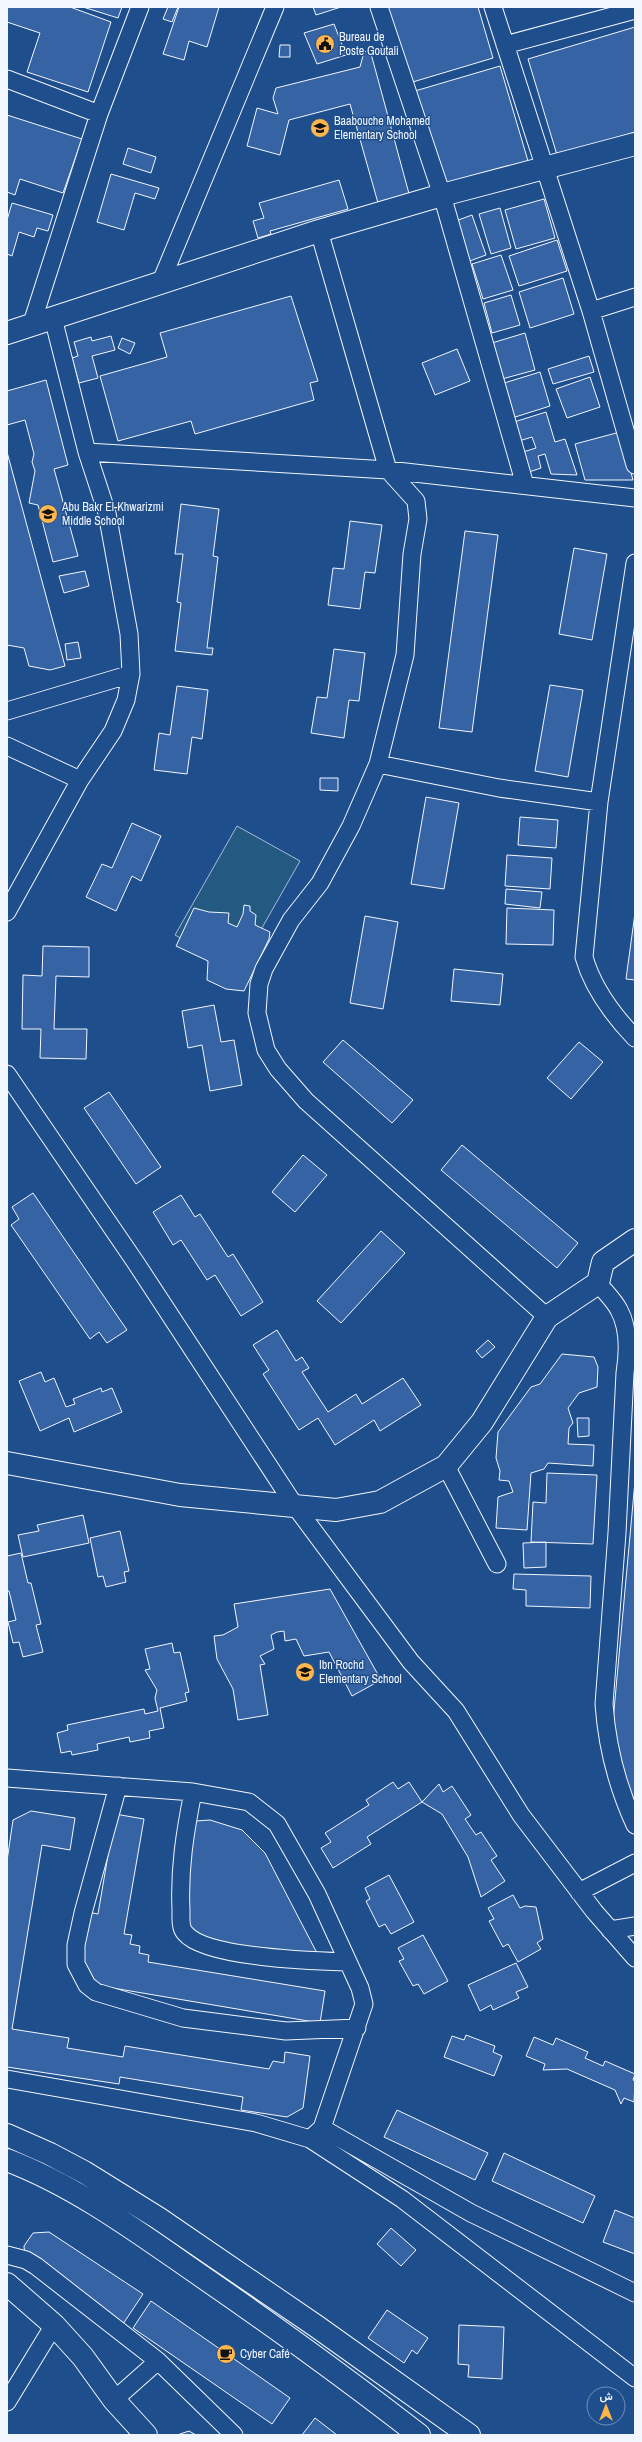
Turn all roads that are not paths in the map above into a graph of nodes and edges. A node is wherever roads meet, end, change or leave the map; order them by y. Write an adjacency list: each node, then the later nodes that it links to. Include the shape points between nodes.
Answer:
1 (140, 7): 8 (street)
2 (275, 7): 13 (street)
3 (379, 7): 11 (street)
4 (493, 7): 6 (street)
5 (624, 11): 6 (street)
6 (505, 45): 10 (street)
7 (7, 79): 8 (street)
8 (99, 114): 17 (street)
9 (635, 144): 10 (street)
10 (543, 168): 11 (street); 15 (street)
11 (442, 195): 12 (street); 22 (street)
12 (319, 231): 13 (street); 21 (street)
13 (160, 284): 16 (street)
14 (635, 297): 15 (street)
15 (591, 311): 20 (street)
16 (53, 318): 17 (street); 19 (street)
17 (32, 324): 18 (street)
18 (7, 333)
19 (87, 452): 21 (street); 25 (street, via 107,513 130,634)
20 (635, 465)
21 (388, 470): 22 (street); 28 (street, via 416,501 418,519 412,554 405,655)
22 (525, 485): 23 (street)
23 (635, 498)
24 (635, 563): 30 (street)
25 (130, 674): 26 (street); 29 (street, via 126,700 113,731)
26 (7, 711)
27 (7, 746): 29 (street)
28 (378, 764): 30 (street, via 499,788); 36 (street, via 357,814 327,870 291,920 264,969 259,984 257,1007 266,1050 278,1069 306,1101)
29 (80, 780): 31 (street)
30 (599, 802): 32 (street, via 584,957 588,972 610,1011)
31 (7, 912)
32 (635, 1038)
33 (7, 1074): 40 (street, via 136,1263)
34 (635, 1240): 35 (street, via 604,1262)
35 (598, 1283): 36 (street); 37 (street, via 619,1310 625,1328)
36 (547, 1317): 39 (street, via 482,1422)
37 (630, 1374): 45 (street, via 604,1704 606,1731 616,1778)
38 (7, 1463): 40 (street, via 180,1495)
39 (446, 1466): 40 (street, via 380,1502 336,1510); 41 (street)
40 (295, 1506): 47 (street, via 411,1662 456,1711 521,1815)
41 (497, 1564)
42 (7, 1778): 43 (street)
43 (118, 1786): 44 (street); 52 (street, via 76,1945 76,1964 86,1985 96,1992 183,2018 286,2032)
44 (192, 1792): 51 (street, via 249,1802 277,1824 317,1894); 51 (street, via 180,1878 184,1933 226,1952)
45 (635, 1825)
46 (635, 1863): 47 (street)
47 (579, 1892): 49 (street)
48 (635, 1926): 49 (street)
49 (610, 1930): 50 (street)
50 (635, 1958)
51 (348, 1962): 52 (street, via 364,2004)
52 (357, 2028): 54 (street)
53 (7, 2079): 56 (street, via 256,2122)
54 (322, 2128): 56 (street); 60 (street, via 471,2213)
55 (7, 2135): 69 (street, via 84,2172 158,2218)
56 (310, 2139): 63 (street, via 402,2199)
57 (7, 2160): 68 (street, via 94,2204 138,2233 346,2378)
58 (7, 2255): 62 (street, via 26,2260 36,2266)
59 (7, 2284): 61 (street)
60 (635, 2293)
61 (54, 2325): 64 (street, via 83,2357); 65 (street)
62 (158, 2362): 64 (street); 67 (street)
63 (635, 2378)
64 (114, 2400): 66 (street)
65 (7, 2402)
66 (146, 2435)
67 (234, 2435)
68 (419, 2435)
69 (469, 2435)

